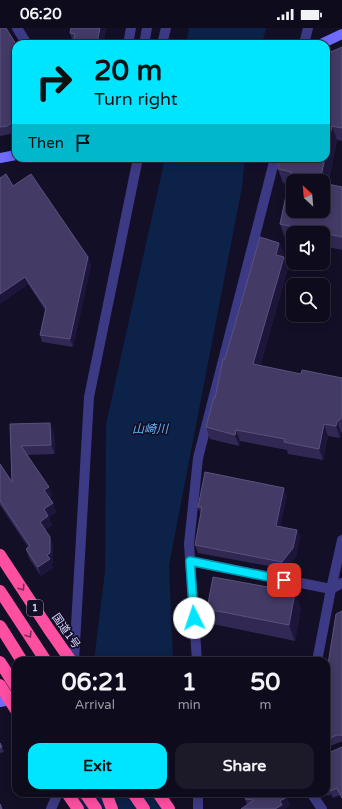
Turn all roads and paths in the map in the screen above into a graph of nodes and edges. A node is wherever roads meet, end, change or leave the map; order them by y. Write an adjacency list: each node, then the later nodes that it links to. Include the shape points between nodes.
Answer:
1 (17, 28): 7 (street)
2 (131, 28): 8 (street)
3 (147, 28): 9 (street)
4 (166, 28): 10 (street)
5 (308, 28): 11 (street)
6 (342, 34): 12 (street)
7 (24, 40)
8 (129, 40)
9 (145, 40)
10 (163, 40)
11 (305, 40)
12 (329, 40)
13 (12, 156): 14 (street)
14 (0, 158)
15 (137, 162): 27 (street, via 89,397)
16 (274, 162): 19 (street, via 198,458 189,544)
17 (342, 540): 21 (street)
18 (0, 555): 26 (highway, 国道1号 / 1, one-way to 26)
19 (190, 561): 21 (street); 28 (street)
20 (342, 583): 21 (street)
21 (331, 589): 29 (street)
22 (0, 591): 25 (highway, one-way to 25)
23 (0, 626): 24 (highway)
24 (19, 657)
25 (43, 657)
26 (70, 657)
27 (73, 657)
28 (197, 657)
29 (318, 657)
30 (0, 662): 31 (highway)
31 (12, 681)
32 (0, 684): 33 (highway)
33 (9, 704)
34 (56, 797): 41 (street)
35 (88, 797): 42 (highway)
36 (108, 797): 43 (highway)
37 (136, 797): 44 (highway)
38 (161, 797): 45 (highway)
39 (198, 797): 46 (street)
40 (314, 797): 47 (street)
41 (51, 809)
42 (96, 809)
43 (112, 809)
44 (144, 809)
45 (169, 809)
46 (198, 809)
47 (322, 809)

